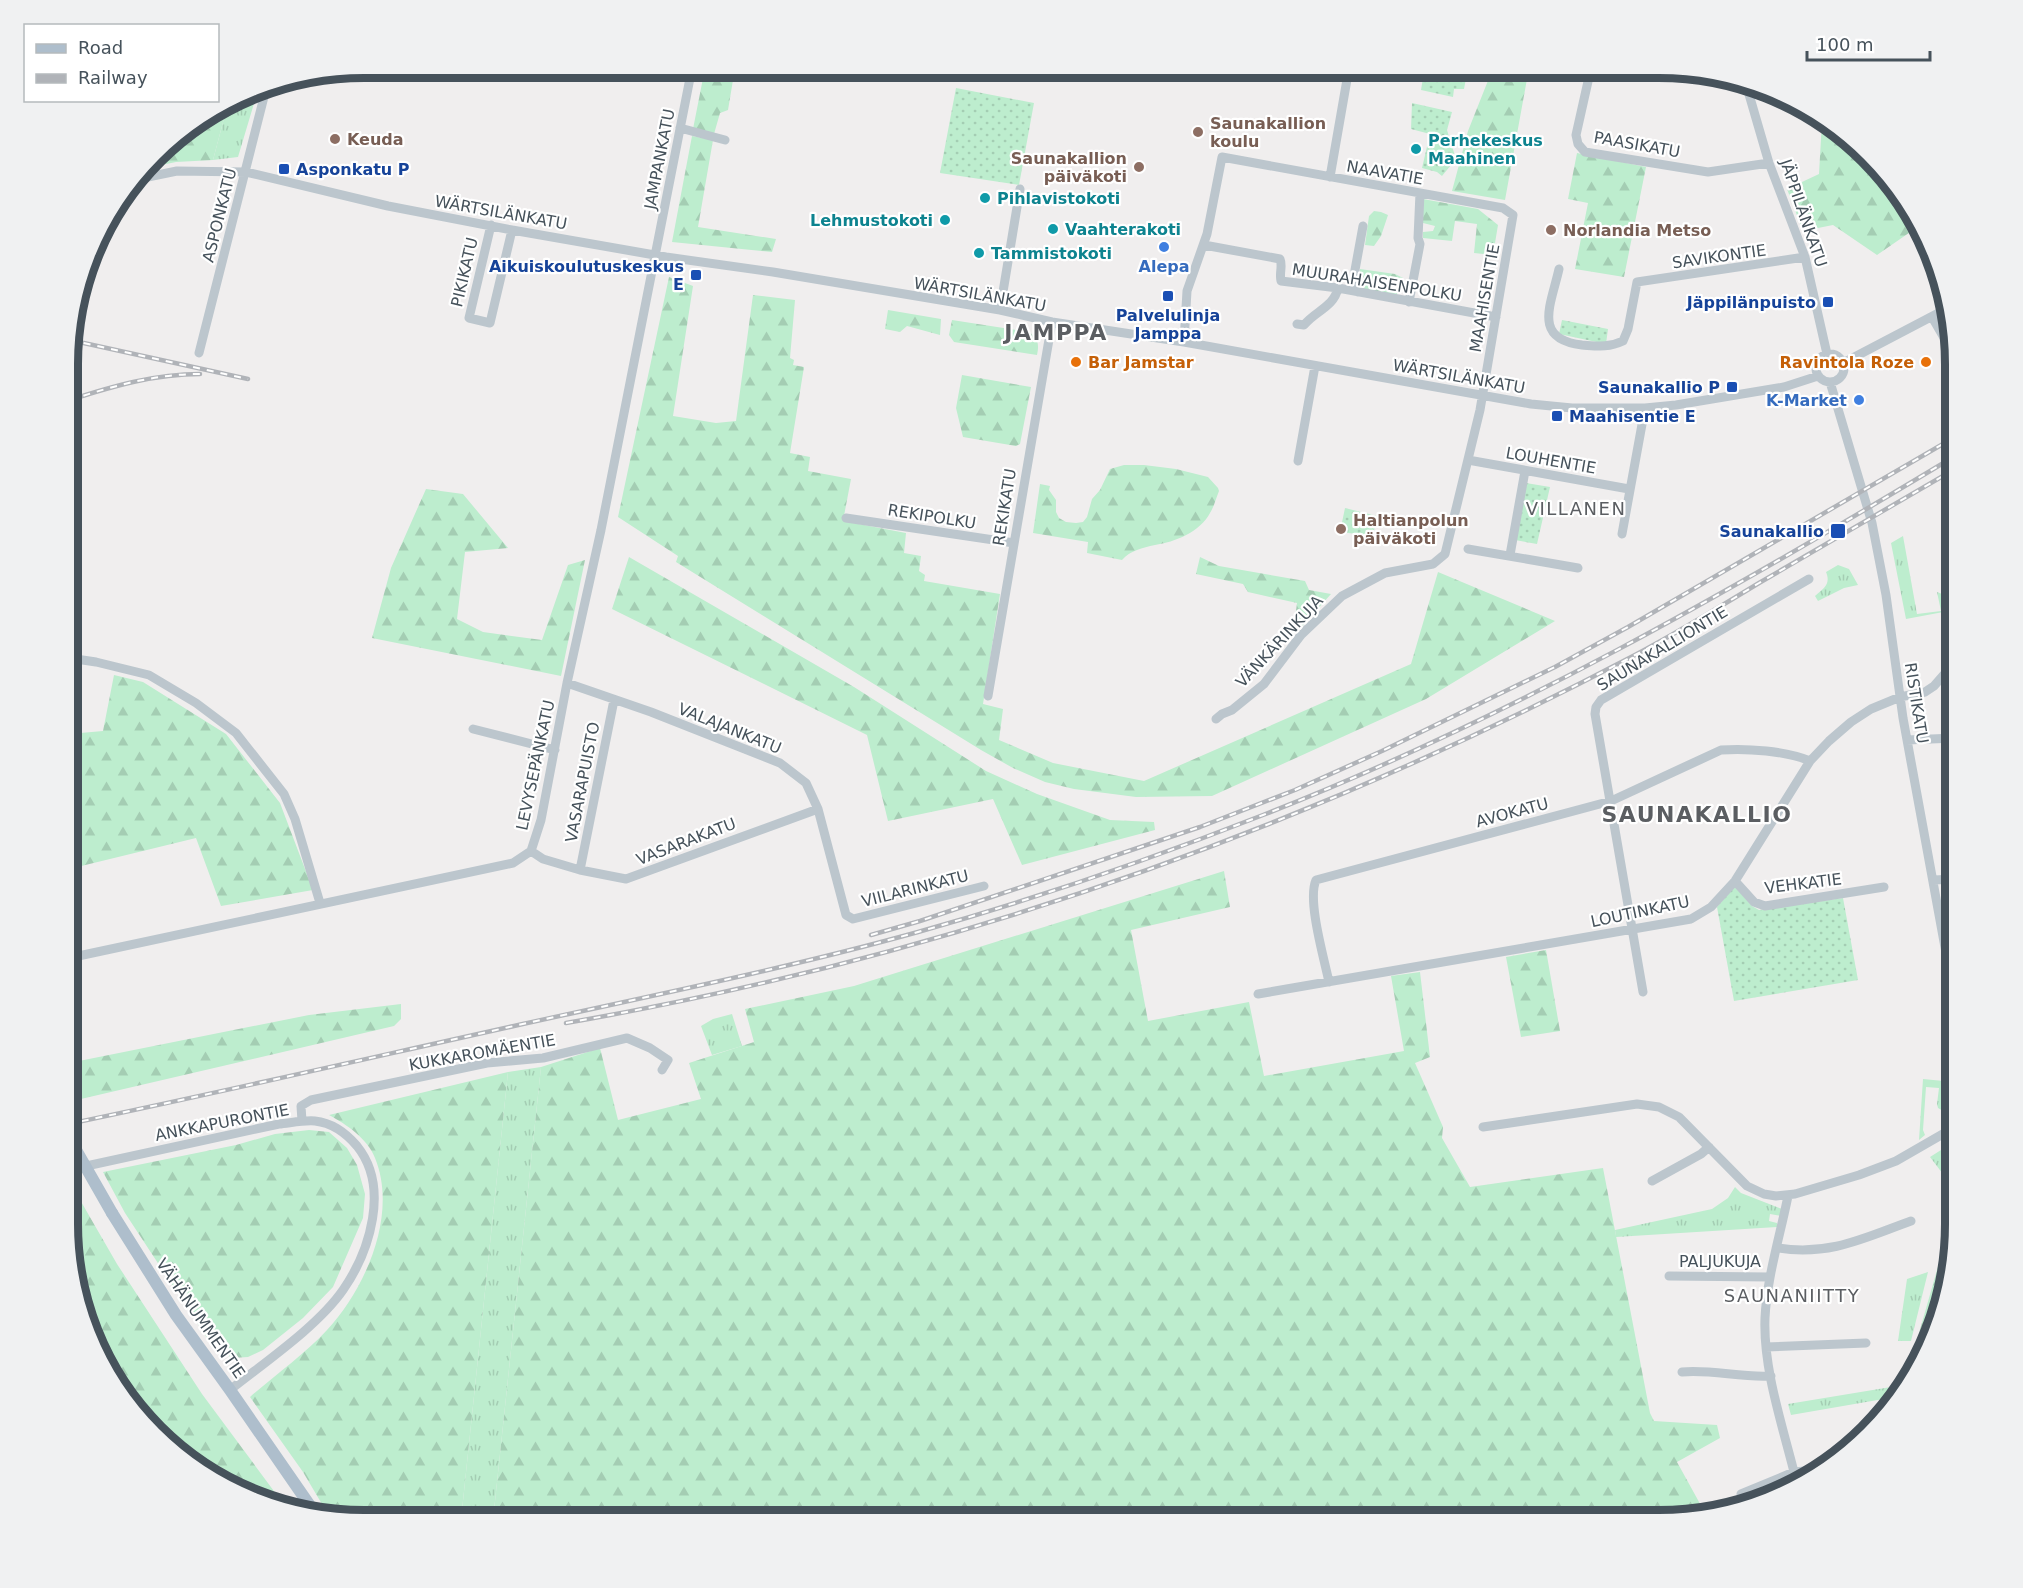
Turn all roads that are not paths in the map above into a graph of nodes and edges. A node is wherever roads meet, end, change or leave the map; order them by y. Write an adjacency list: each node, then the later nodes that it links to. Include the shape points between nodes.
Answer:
1 (690, 78): 6 (street, JAMPANKATU)
2 (1347, 78): 11 (street)
3 (1589, 78): 8 (street, PAASIKATU, via 1576,135 1585,152 1708,172)
4 (1748, 92): 8 (street, JÄPPILÄNKATU)
5 (264, 96): 9 (street, ASPONKATU)
6 (680, 128): 7 (street); 19 (street, JAMPANKATU)
7 (725, 140)
8 (1769, 163): 20 (street, JÄPPILÄNKATU)
9 (246, 172): 10 (street, WÄRTSILÄNKATU, via 177,171); 15 (street, WÄRTSILÄNKATU, via 388,206); 33 (street, ASPONKATU)
10 (148, 177)
11 (1330, 177): 13 (street, NAAVATIE); 18 (street, NAAVATIE, via 1222,157)
12 (1020, 189): 25 (street)
13 (1420, 193): 14 (street, NAAVATIE); 24 (street, via 1420,244)
14 (1507, 209): 27 (street, MAAHISENTIE, via 1513,215)
15 (491, 225): 17 (street, WÄRTSILÄNKATU); 17 (street, PIKIKATU, via 469,318 490,323)
16 (1363, 226): 23 (street, via 1355,270)
17 (512, 230): 19 (street, WÄRTSILÄNKATU)
18 (1204, 245): 22 (street, MUURAHAISENPOLKU, via 1275,256 1282,264 1281,281); 32 (street, via 1187,291)
19 (656, 255): 25 (street, WÄRTSILÄNKATU); 55 (street, LEVYSEPÄNKATU)
20 (1805, 257): 21 (street, SAVIKONTIE, via 1637,282 1628,329 1623,341 1611,347 1565,343 1553,335 1548,323); 34 (street, JÄPPILÄNKATU)
21 (1558, 269)
22 (1338, 288): 23 (street, MUURAHAISENPOLKU); 30 (street, via 1333,301 1304,325)
23 (1358, 292): 24 (street, MUURAHAISENPOLKU)
24 (1409, 302): 27 (street, MUURAHAISENPOLKU)
25 (999, 310): 29 (street, WÄRTSILÄNKATU)
26 (1940, 313): 28 (street)
27 (1496, 317): 39 (street, MAAHISENTIE)
28 (1932, 318): 31 (street); 35 (street)
29 (1052, 322): 32 (street, WÄRTSILÄNKATU); 47 (street, REKIKATU)
30 (1297, 324)
31 (1944, 337)
32 (1184, 342): 36 (street, WÄRTSILÄNKATU)
33 (199, 353)
34 (1827, 354): 35 (street, via 1839,356); 37 (street, via 1817,363)
35 (1843, 363): 38 (street, via 1841,377)
36 (1315, 366): 39 (street, WÄRTSILÄNKATU); 42 (street)
37 (1818, 376): 38 (street); 40 (street, WÄRTSILÄNKATU, via 1784,387)
38 (1830, 382): 57 (street, RISTIKATU, via 1872,523)
39 (1482, 396): 40 (street, WÄRTSILÄNKATU, via 1572,408); 41 (street, MAAHISENTIE)
40 (1645, 408): 44 (street)
41 (1468, 460): 43 (street, LOUHENTIE); 50 (street, MAAHISENTIE, via 1445,554)
42 (1298, 461)
43 (1525, 471): 44 (street, LOUHENTIE); 49 (street)
44 (1629, 489): 46 (street)
45 (846, 518): 47 (street, REKIPOLKU)
46 (1622, 534)
47 (1014, 543): 56 (street, REKIKATU)
48 (1468, 549): 49 (street)
49 (1510, 555): 51 (street)
50 (1433, 564): 59 (street, VÄNKÄRINKUJA, via 1385,573 1342,596 1301,635 1264,684)
51 (1578, 568)
52 (1809, 579): 65 (street, SAUNAKALLIONTIE, via 1601,700 1595,714)
53 (78, 659): 74 (street, via 149,675 196,703 236,734 284,794)
54 (1945, 674): 57 (street, LOUTINKATU, via 1925,692)
55 (567, 683): 58 (street, VALAJANKATU); 63 (street, LEVYSEPÄNKATU)
56 (988, 696)
57 (1900, 697): 62 (street, RISTIKATU); 64 (street, LOUTINKATU, via 1851,722)
58 (614, 700): 66 (street, VALAJANKATU, via 780,763 806,783); 68 (street, VASARAPUISTO)
59 (1216, 719)
60 (474, 729): 63 (street)
61 (1945, 738): 62 (street)
62 (1907, 740): 70 (street, RISTIKATU)
63 (555, 750): 67 (street, LEVYSEPÄNKATU, via 542,820)
64 (1810, 761): 65 (street, AVOKATU, via 1791,754 1721,750); 71 (street, LOUTINKATU)
65 (1611, 801): 76 (street, SAUNAKALLIONTIE); 79 (street, AVOKATU, via 1316,880 1315,913)
66 (818, 809): 68 (street, VASARAKATU, via 626,879); 75 (street, VALAJANKATU, via 846,915)
67 (531, 851): 68 (street, VASARAKATU, via 543,859); 74 (street, LEVYSEPÄNKATU, via 513,863)
68 (580, 870)
69 (1945, 879): 70 (street)
70 (1934, 880): 77 (street, RISTIKATU)
71 (1735, 881): 73 (street, VEHKATIE, via 1754,902 1766,906); 76 (street, LOUTINKATU, via 1711,907 1691,919)
72 (984, 886): 75 (street, VIILARINKATU)
73 (1884, 887)
74 (320, 903): 78 (street, LEVYSEPÄNKATU)
75 (854, 919)
76 (1632, 930): 79 (street, LOUTINKATU); 80 (street, SAUNAKALLIONTIE)
77 (1945, 944)
78 (78, 956)
79 (1329, 982): 81 (street, LOUTINKATU)
80 (1643, 992)
81 (1258, 994)
82 (662, 1070): 83 (street, KUKKAROMÄENTIE, via 669,1060 627,1038 543,1058 487,1063 311,1100 301,1106)
83 (302, 1122): 88 (street, ANKKAPURONTIE); 99 (street, ANKKAPURONTIE, via 332,1125 348,1135 367,1159 374,1209 367,1240 342,1292 318,1318)
84 (1483, 1127): 86 (street, via 1651,1105 1679,1117)
85 (1945, 1133): 90 (street, via 1896,1161)
86 (1708, 1147): 89 (street); 90 (street, via 1747,1186 1764,1194)
87 (78, 1154): 99 (main road, VÄHÄNUMMENTIE, bridge, via 176,1315)
88 (78, 1168)
89 (1652, 1181)
90 (1788, 1196): 92 (street)
91 (1911, 1221): 92 (street, via 1841,1247 1805,1251)
92 (1778, 1248): 94 (street)
93 (1668, 1276): 94 (street, PALJUKUJA)
94 (1770, 1277): 96 (street)
95 (1866, 1343): 96 (street)
96 (1766, 1347): 98 (street)
97 (1682, 1372): 98 (street)
98 (1771, 1376): 101 (street)
99 (231, 1390): 103 (main road, VÄHÄNUMMENTIE)
100 (1803, 1471): 101 (street)
101 (1794, 1472): 102 (street)
102 (1741, 1494)
103 (309, 1504)

